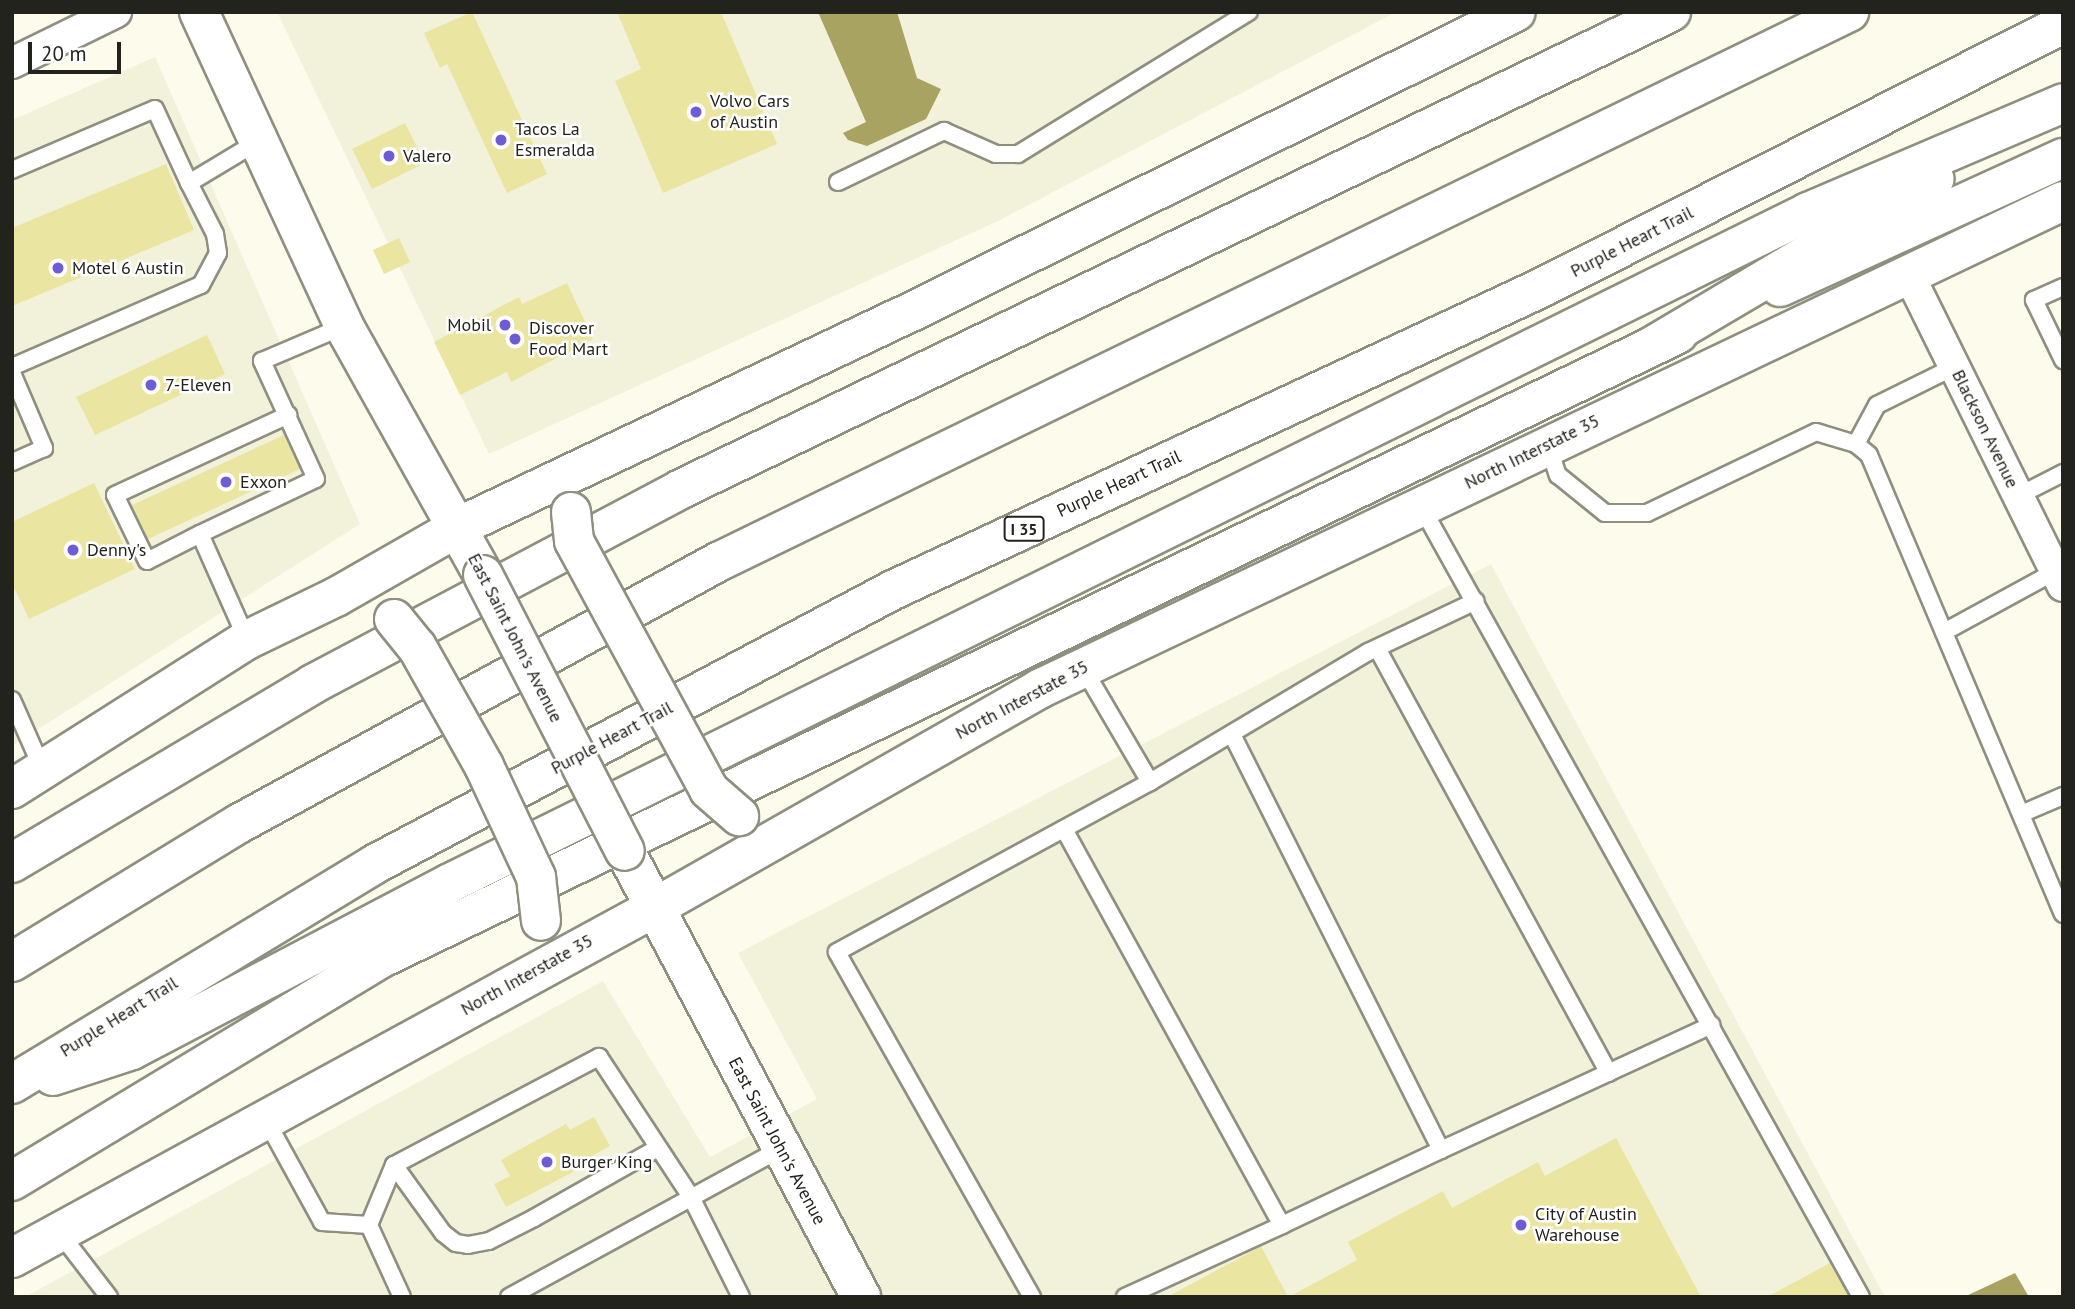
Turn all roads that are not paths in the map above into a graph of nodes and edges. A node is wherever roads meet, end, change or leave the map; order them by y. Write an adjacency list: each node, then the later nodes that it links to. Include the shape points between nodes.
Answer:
1 (116, 12): 8 (street)
2 (199, 12): 10 (main road, East Saint John's Avenue)
3 (1249, 12): 13 (lane, via 1018,154 996,153 944,131)
4 (1516, 12): 27 (main road, via 901,317)
5 (1671, 12): 55 (main road, via 681,489 313,684)
6 (1849, 12): 58 (main road, via 718,562 240,823)
7 (2063, 24): 62 (main road, Purple Heart Trail / I 35, via 1541,288 893,590 375,864)
8 (12, 63)
9 (2063, 104): 19 (main road); 63 (main road, via 1808,212 1613,307 450,883 132,1050)
10 (259, 141): 14 (lane); 18 (main road, East Saint John's Avenue)
11 (2063, 158): 19 (main road)
12 (12, 170): 14 (lane, via 155,109)
13 (838, 182)
14 (189, 183): 22 (lane, via 215,234 218,253 201,285)
15 (2063, 201): 16 (main road, North Interstate 35)
16 (1908, 273): 21 (street, Blackson Avenue); 26 (main road, North Interstate 35)
17 (2063, 286): 20 (lane, via 2034,300)
18 (344, 326): 24 (lane, via 262,361); 37 (main road, East Saint John's Avenue)
19 (1647, 349): 69 (main road, via 384,957)
20 (2063, 360)
21 (1954, 366): 25 (lane, via 1877,405); 31 (street, Blackson Avenue)
22 (12, 368)
23 (12, 373): 28 (lane, via 44,447)
24 (288, 415): 34 (lane, via 316,479 273,490); 39 (lane, via 250,441 156,485 116,495 147,561)
25 (1856, 444): 26 (lane, via 1815,432 1647,513 1605,513 1559,475); 43 (lane, via 1869,455)
26 (1548, 445): 32 (main road, North Interstate 35)
27 (597, 458): 37 (main road); 54 (main road, bridge, via 571,512 574,541 709,790 739,816)
28 (12, 462)
29 (2063, 473): 31 (lane)
30 (239, 496): 34 (lane)
31 (2018, 496): 40 (street, Blackson Avenue)
32 (1421, 506): 42 (lane); 46 (main road, North Interstate 35)
33 (209, 510): 36 (lane)
34 (247, 512): 36 (lane)
35 (175, 526): 39 (lane)
36 (218, 526): 38 (lane)
37 (458, 527): 41 (main road); 56 (main road, East Saint John's Avenue, bridge)
38 (200, 534): 39 (lane); 44 (lane)
39 (182, 542)
40 (2059, 579): 43 (lane)
41 (336, 597): 44 (main road); 59 (main road, bridge, via 368,604 394,619 416,647 484,766 536,877 541,921)
42 (1476, 601): 45 (lane); 60 (lane)
43 (1944, 632): 52 (lane)
44 (247, 640): 49 (main road)
45 (1377, 648): 48 (lane); 61 (lane)
46 (1083, 668): 50 (lane); 54 (main road, North Interstate 35)
47 (12, 700): 49 (lane)
48 (1232, 734): 50 (lane); 67 (lane)
49 (27, 778)
50 (1150, 782): 53 (lane)
51 (2063, 796): 52 (lane)
52 (2021, 814): 57 (lane)
53 (1064, 829): 72 (lane); 80 (lane, via 837,952)
54 (787, 830): 56 (main road, North Interstate 35)
55 (12, 863)
56 (654, 908): 59 (main road, North Interstate 35); 66 (main road, East Saint John's Avenue)
57 (2063, 914)
58 (12, 962)
59 (508, 986): 64 (main road, North Interstate 35)
60 (1711, 1025): 61 (lane); 82 (lane)
61 (1609, 1073): 67 (lane)
62 (12, 1084)
63 (12, 1090)
64 (264, 1118): 71 (lane, via 322,1222); 73 (main road, North Interstate 35)
65 (656, 1149): 68 (lane, via 489,1241 468,1245 443,1233); 68 (lane, via 599,1057); 70 (lane)
66 (779, 1150): 70 (lane); 79 (main road, East Saint John's Avenue)
67 (1441, 1150): 72 (lane)
68 (394, 1166): 71 (lane)
69 (12, 1181)
70 (691, 1197): 77 (lane); 78 (lane)
71 (369, 1225): 76 (lane)
72 (1282, 1225): 81 (lane)
73 (58, 1232): 74 (main road, North Interstate 35); 75 (lane)
74 (12, 1258)
75 (109, 1297)
76 (402, 1297)
77 (509, 1297)
78 (741, 1297)
79 (861, 1297)
80 (1032, 1297)
81 (1125, 1297)
82 (1861, 1297)

